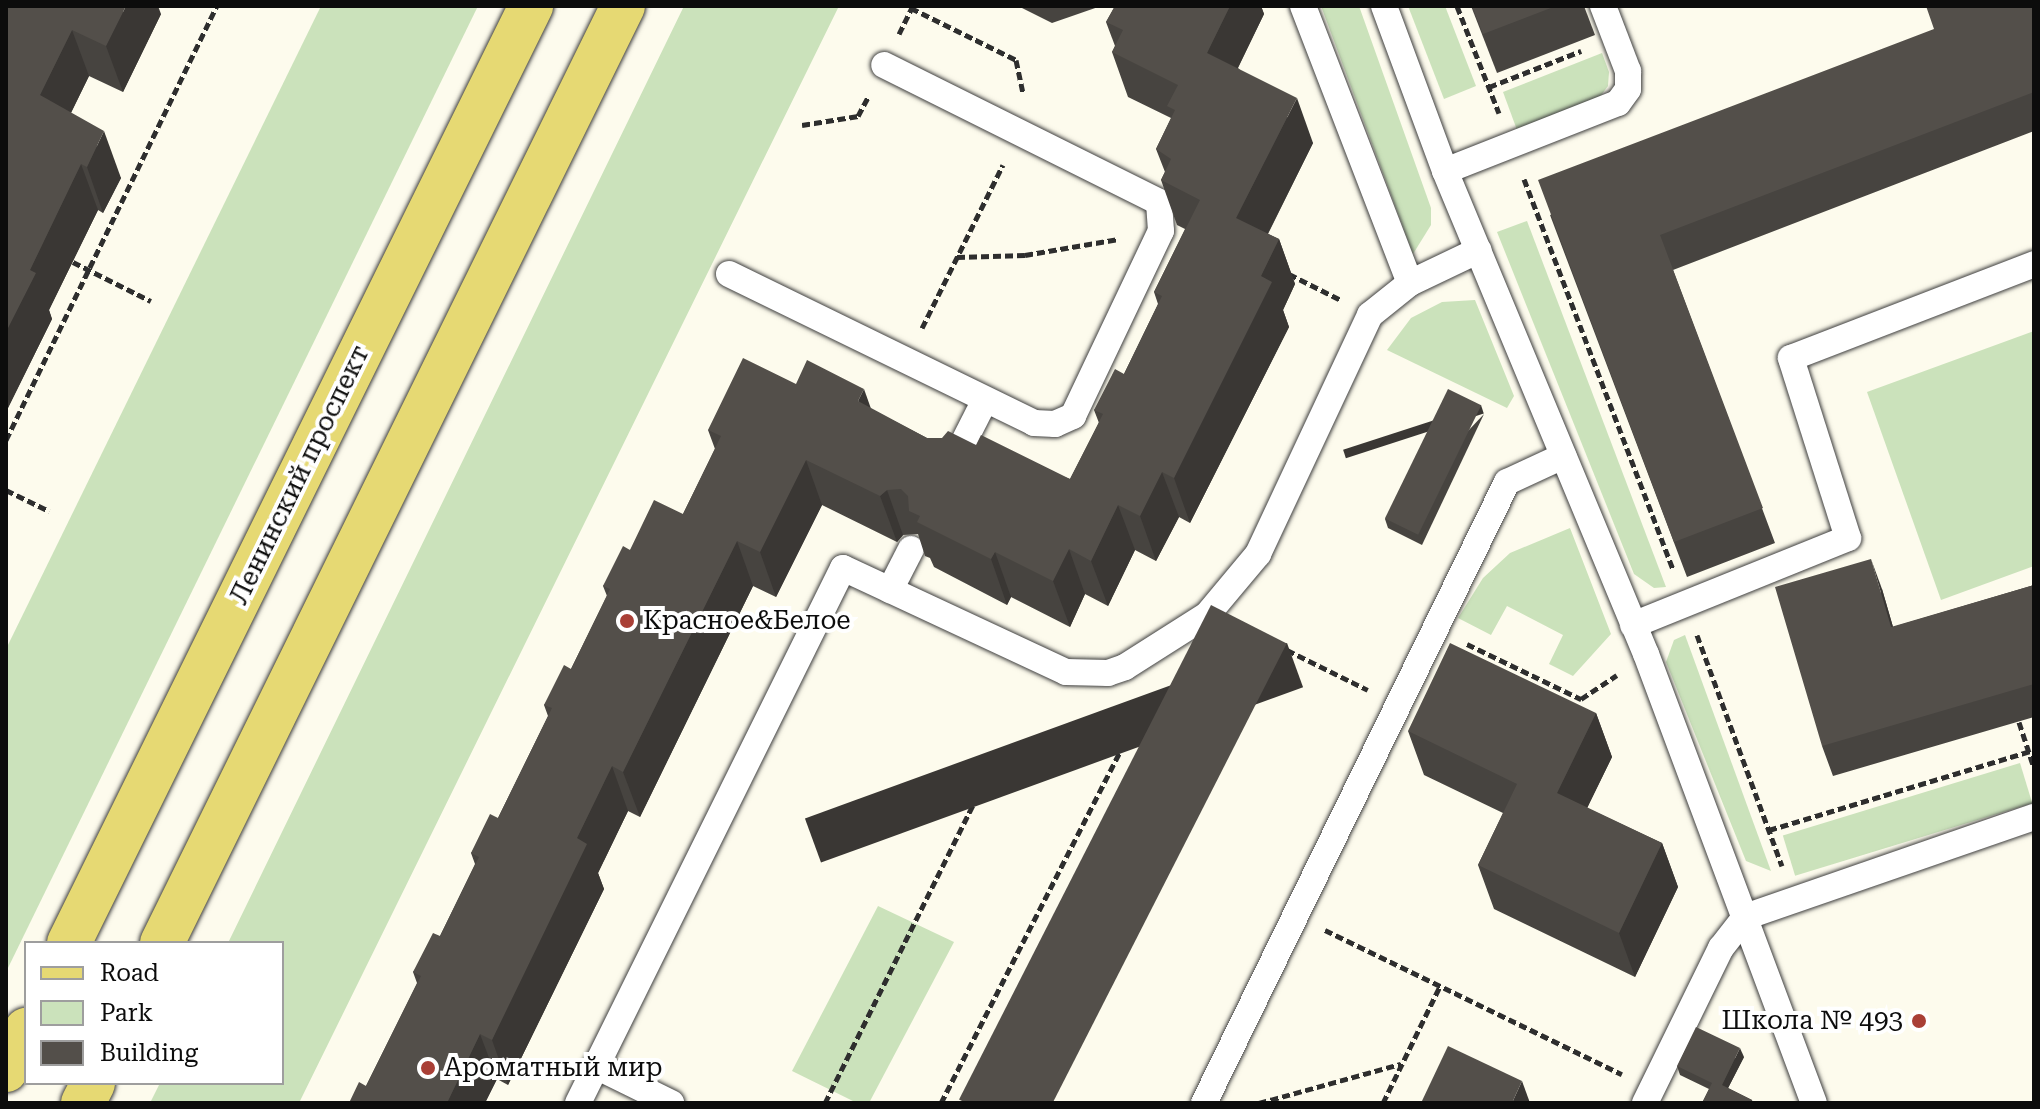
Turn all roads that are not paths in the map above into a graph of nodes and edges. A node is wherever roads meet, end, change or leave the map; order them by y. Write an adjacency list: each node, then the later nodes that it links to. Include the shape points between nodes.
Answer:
1 (531, 6): 20 (main road, Ленинский проспект)
2 (623, 6): 21 (main road)
3 (1303, 6): 11 (lane)
4 (1384, 6): 7 (lane)
5 (1603, 6): 7 (lane, via 1628,71 1628,89 1618,103)
6 (884, 65): 12 (lane, via 1144,192 1159,202 1164,216 1073,416 1055,424 1034,423)
7 (1445, 171): 8 (lane)
8 (1479, 250): 11 (lane); 13 (lane)
9 (2034, 264): 17 (lane, via 1791,358 1848,538)
10 (729, 274): 12 (lane)
11 (1410, 283): 16 (lane, via 1370,315 1258,554 1207,615 1177,638 1108,673 1066,672)
12 (985, 400): 14 (lane)
13 (1563, 456): 17 (lane); 30 (lane, via 1507,482)
14 (950, 469)
15 (911, 549): 16 (lane)
16 (890, 590): 23 (lane, via 843,568)
17 (1633, 625): 19 (lane)
18 (2034, 817): 19 (lane, via 1793,896)
19 (1745, 917): 26 (lane, via 1721,948); 31 (lane)
20 (70, 941)
21 (163, 941)
22 (24, 1034): 24 (main road)
23 (596, 1066): 28 (lane); 29 (lane)
24 (6, 1070)
25 (92, 1085): 27 (main road)
26 (1648, 1096)
27 (83, 1103)
28 (578, 1103)
29 (671, 1103)
30 (1204, 1103)
31 (1813, 1103)

